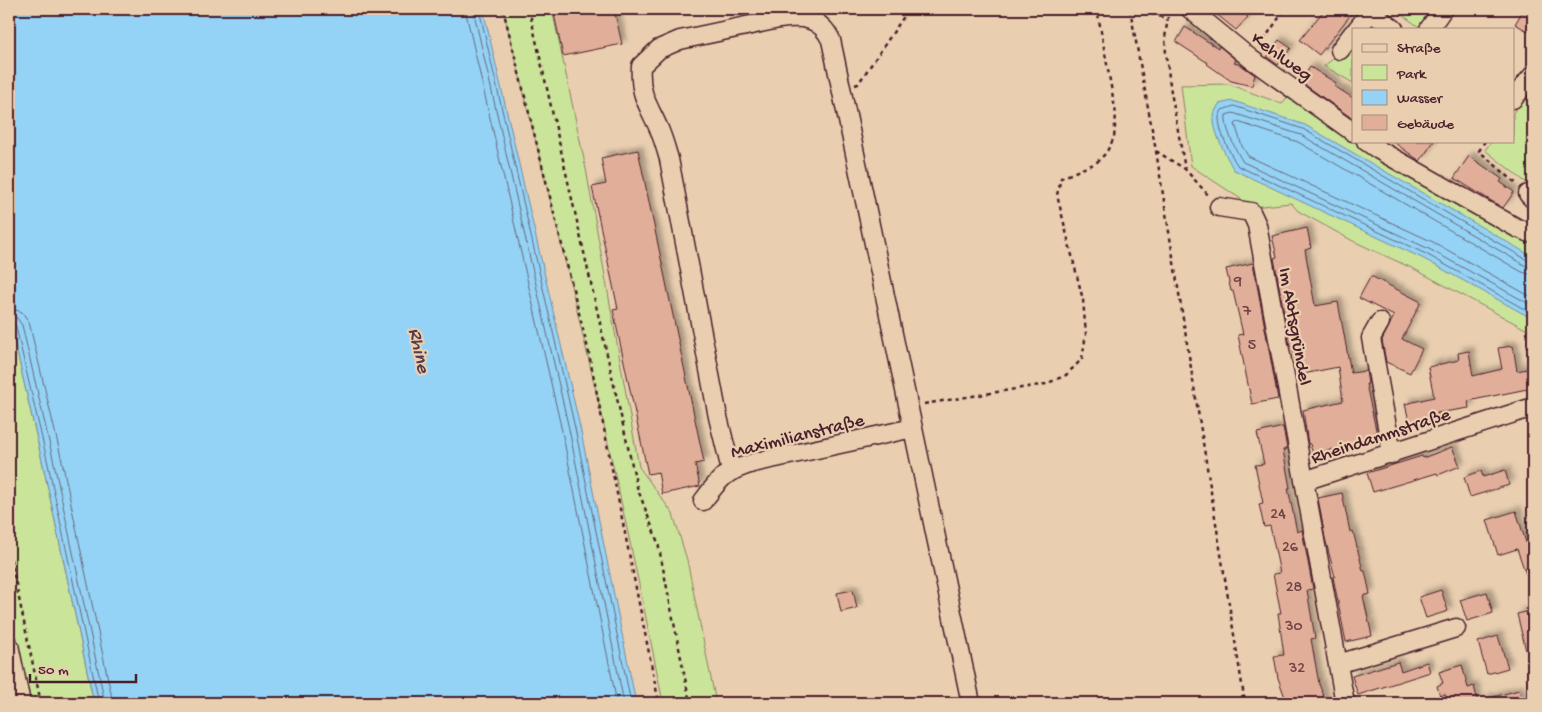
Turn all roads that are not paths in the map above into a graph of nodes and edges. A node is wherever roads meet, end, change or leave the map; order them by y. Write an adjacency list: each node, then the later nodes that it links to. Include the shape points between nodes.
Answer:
1 (1190, 9): 11 (street, Kehlweg, via 1251,59)
2 (1443, 9): 6 (street)
3 (1372, 10): 4 (street); 5 (street)
4 (1358, 28)
5 (1393, 28)
6 (1430, 28)
7 (1352, 34): 8 (street)
8 (1340, 50)
9 (1533, 75): 10 (street)
10 (1514, 98)
11 (1352, 131)
12 (1367, 142): 14 (street, via 1517,228)
13 (1219, 207): 20 (street, Im Abtsgründel, via 1251,212 1257,225)
14 (1533, 234)
15 (1380, 322): 18 (street, via 1371,338)
16 (1533, 406): 18 (street, Rheindammstraße)
17 (913, 428): 19 (street, Maximilianstraße); 19 (street, via 842,89 826,31 818,23 796,17 680,40 659,49 641,66 640,83 669,159); 26 (street)
18 (1392, 454): 20 (street, Rheindammstraße)
19 (731, 470): 21 (street, Maximilianstraße)
20 (1304, 481): 24 (street, Rheindammstraße)
21 (703, 500)
22 (1456, 628): 24 (street)
23 (9, 645): 25 (street)
24 (1338, 664): 27 (street, Rheindammstraße)
25 (21, 703)
26 (971, 703)
27 (1345, 703)

